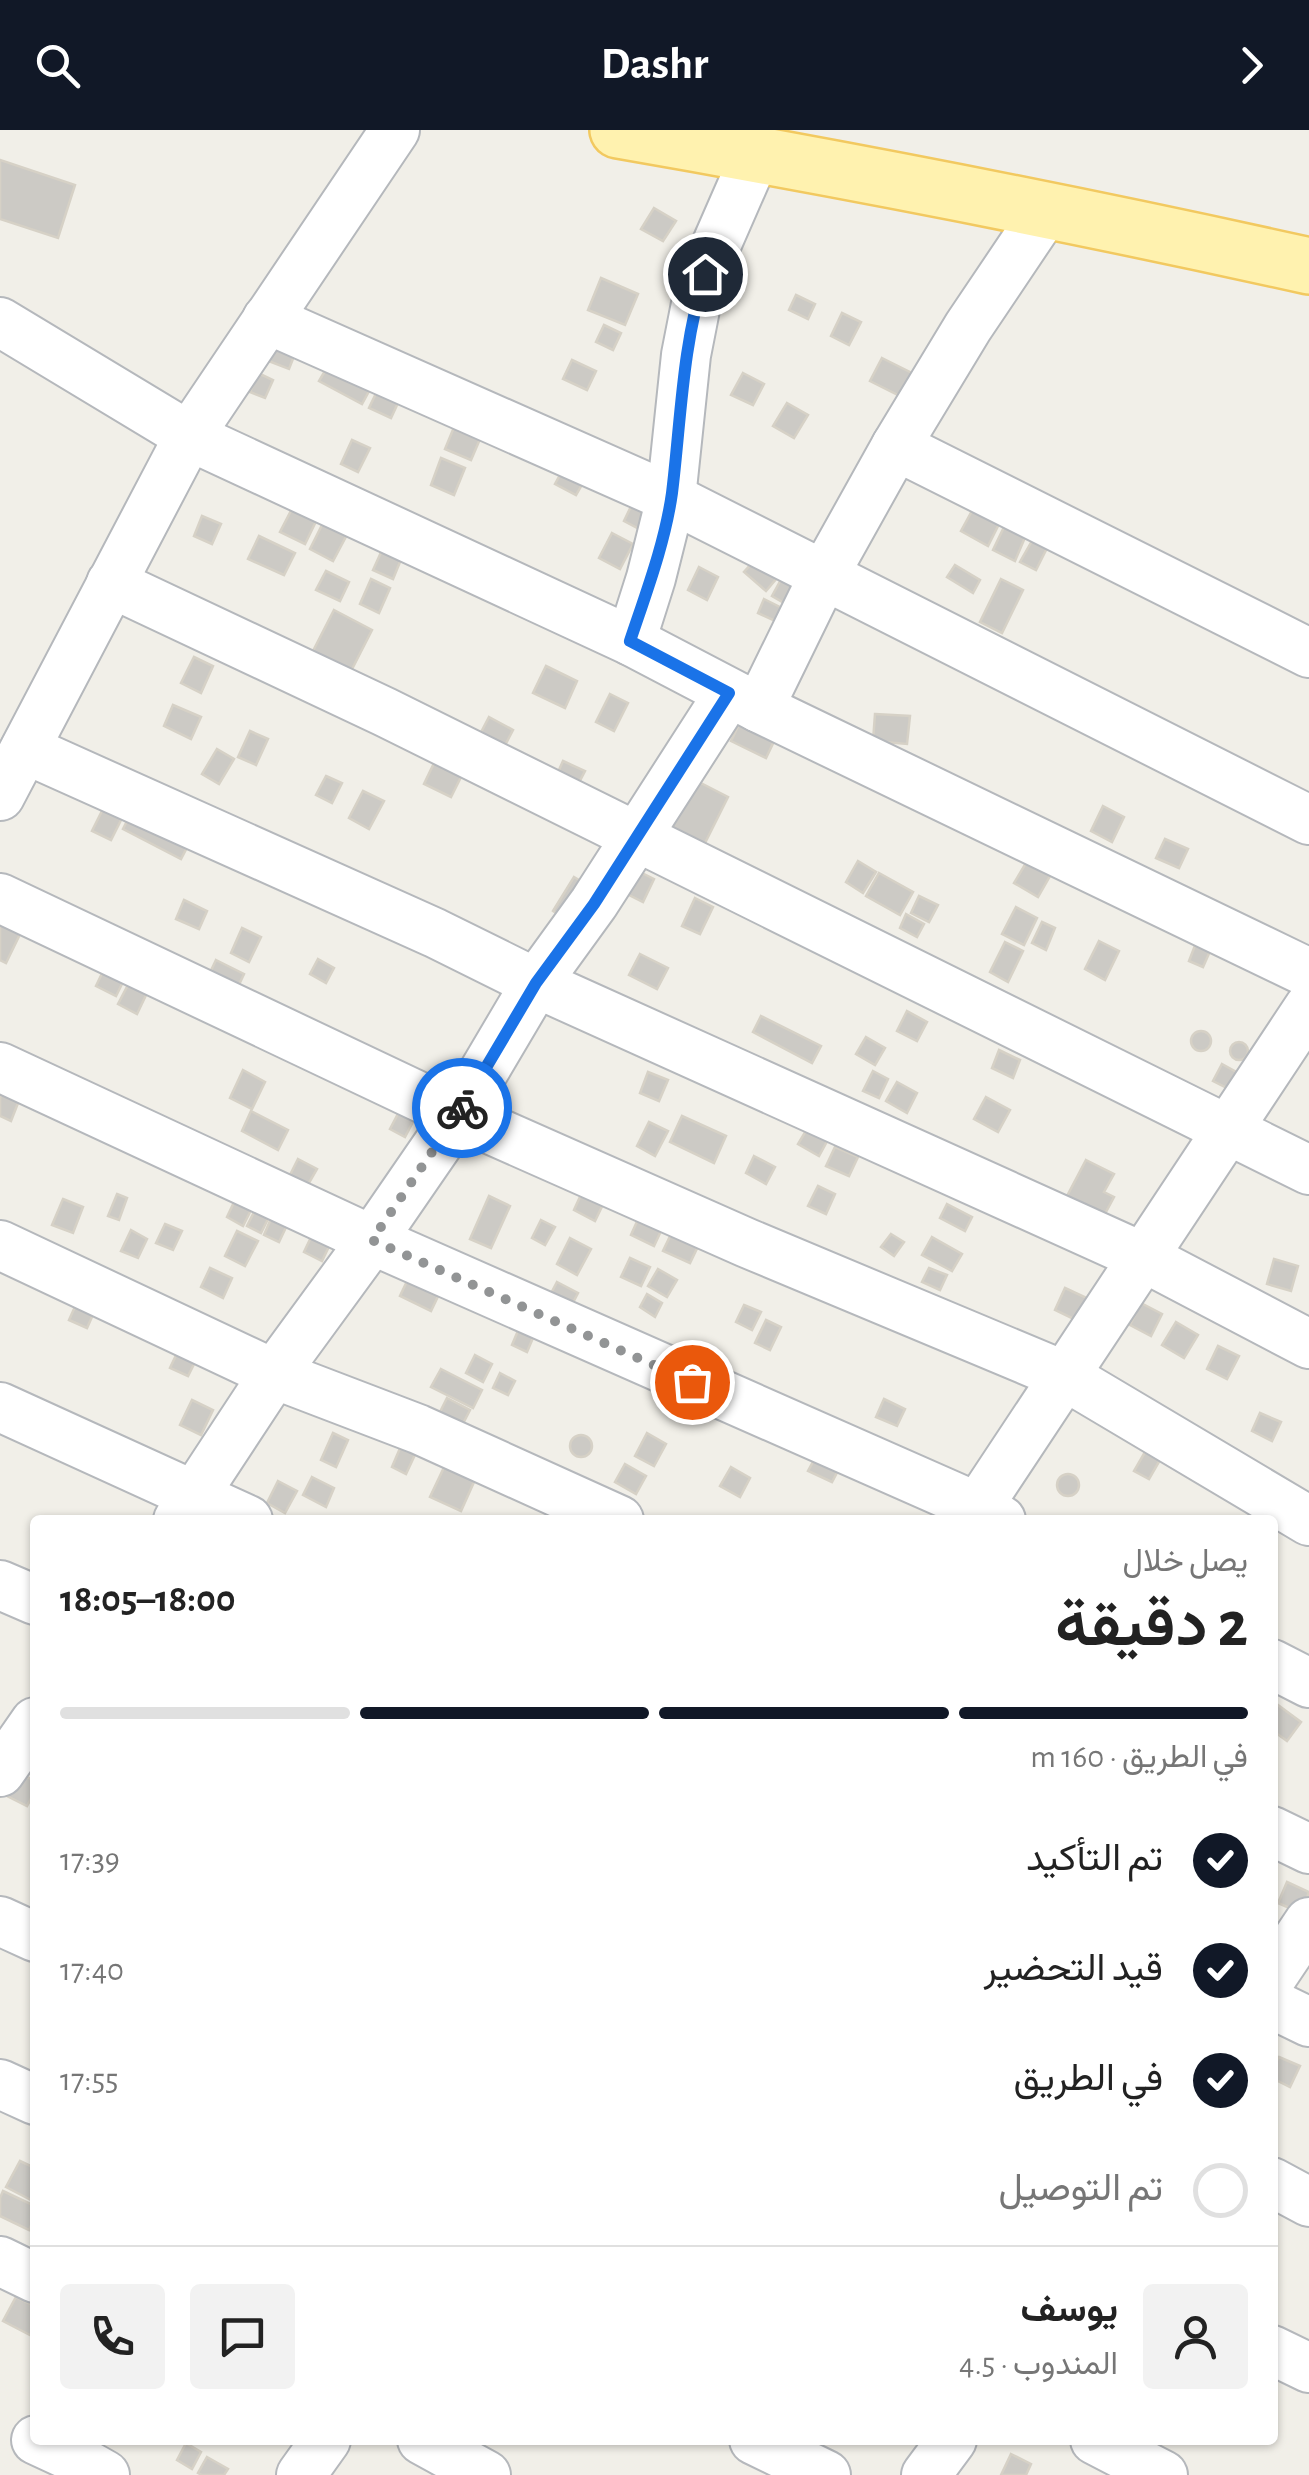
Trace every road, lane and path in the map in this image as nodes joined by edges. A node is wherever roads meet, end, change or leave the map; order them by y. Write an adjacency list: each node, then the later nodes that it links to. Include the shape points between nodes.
1 (395, 130): 6 (street)
2 (618, 130): 3 (main road)
3 (756, 154): 4 (main road); 10 (street, via 697,300)
4 (1046, 211): 5 (main road); 9 (street)
5 (1309, 266)
6 (268, 319): 8 (street); 10 (street)
7 (0, 322): 8 (street)
8 (189, 436): 12 (street); 13 (street)
9 (896, 446): 11 (street); 14 (street)
10 (671, 498): 11 (street); 13 (street)
11 (824, 575): 15 (street); 18 (street)
12 (111, 584): 16 (street); 19 (street)
13 (630, 641): 15 (street)
14 (1309, 654)
15 (744, 701): 19 (street); 21 (street)
16 (25, 749): 17 (street); 22 (street)
17 (0, 796)
18 (1309, 820)
19 (636, 838): 22 (street); 26 (street)
20 (0, 898): 25 (street)
21 (1309, 973)
22 (536, 983): 25 (street); 30 (street)
23 (1309, 1007): 26 (street)
24 (0, 1068): 28 (street)
25 (458, 1116): 28 (street); 33 (street)
26 (1227, 1129): 27 (street); 30 (street)
27 (1309, 1170)
28 (372, 1240): 32 (street); 38 (street)
29 (0, 1245): 32 (street)
30 (1145, 1258): 31 (street); 33 (street)
31 (1309, 1344)
32 (274, 1374): 35 (street); 37 (street, via 418,1429)
33 (1065, 1376): 39 (street); 40 (street)
34 (0, 1407): 35 (street)
35 (187, 1507): 36 (street)
36 (225, 1515)
37 (608, 1515)
38 (980, 1515)
39 (983, 1515)
40 (1309, 1521)
41 (0, 1585): 42 (street)
42 (30, 1598)
43 (1278, 1667): 44 (street)
44 (1309, 1683)
45 (1278, 1834): 46 (street)
46 (1309, 1849)
47 (0, 1921): 49 (street)
48 (1309, 1922): 50 (street)
49 (30, 1935)
50 (1278, 1968)
51 (1278, 2007): 52 (street)
52 (1309, 2022)
53 (0, 2084): 54 (street)
54 (30, 2098)
55 (1278, 2185): 56 (street)
56 (1309, 2202)
57 (0, 2262): 58 (street)
58 (30, 2276)
59 (1278, 2353): 60 (street)
60 (1309, 2368)
61 (0, 2424): 62 (street)
62 (30, 2438)
63 (45, 2445): 69 (street)
64 (322, 2445): 70 (street)
65 (431, 2445): 71 (street)
66 (764, 2445): 72 (street)
67 (948, 2445): 73 (street)
68 (1104, 2445): 74 (street)
69 (106, 2475)
70 (301, 2475)
71 (486, 2475)
72 (826, 2475)
73 (926, 2475)
74 (1164, 2475)

